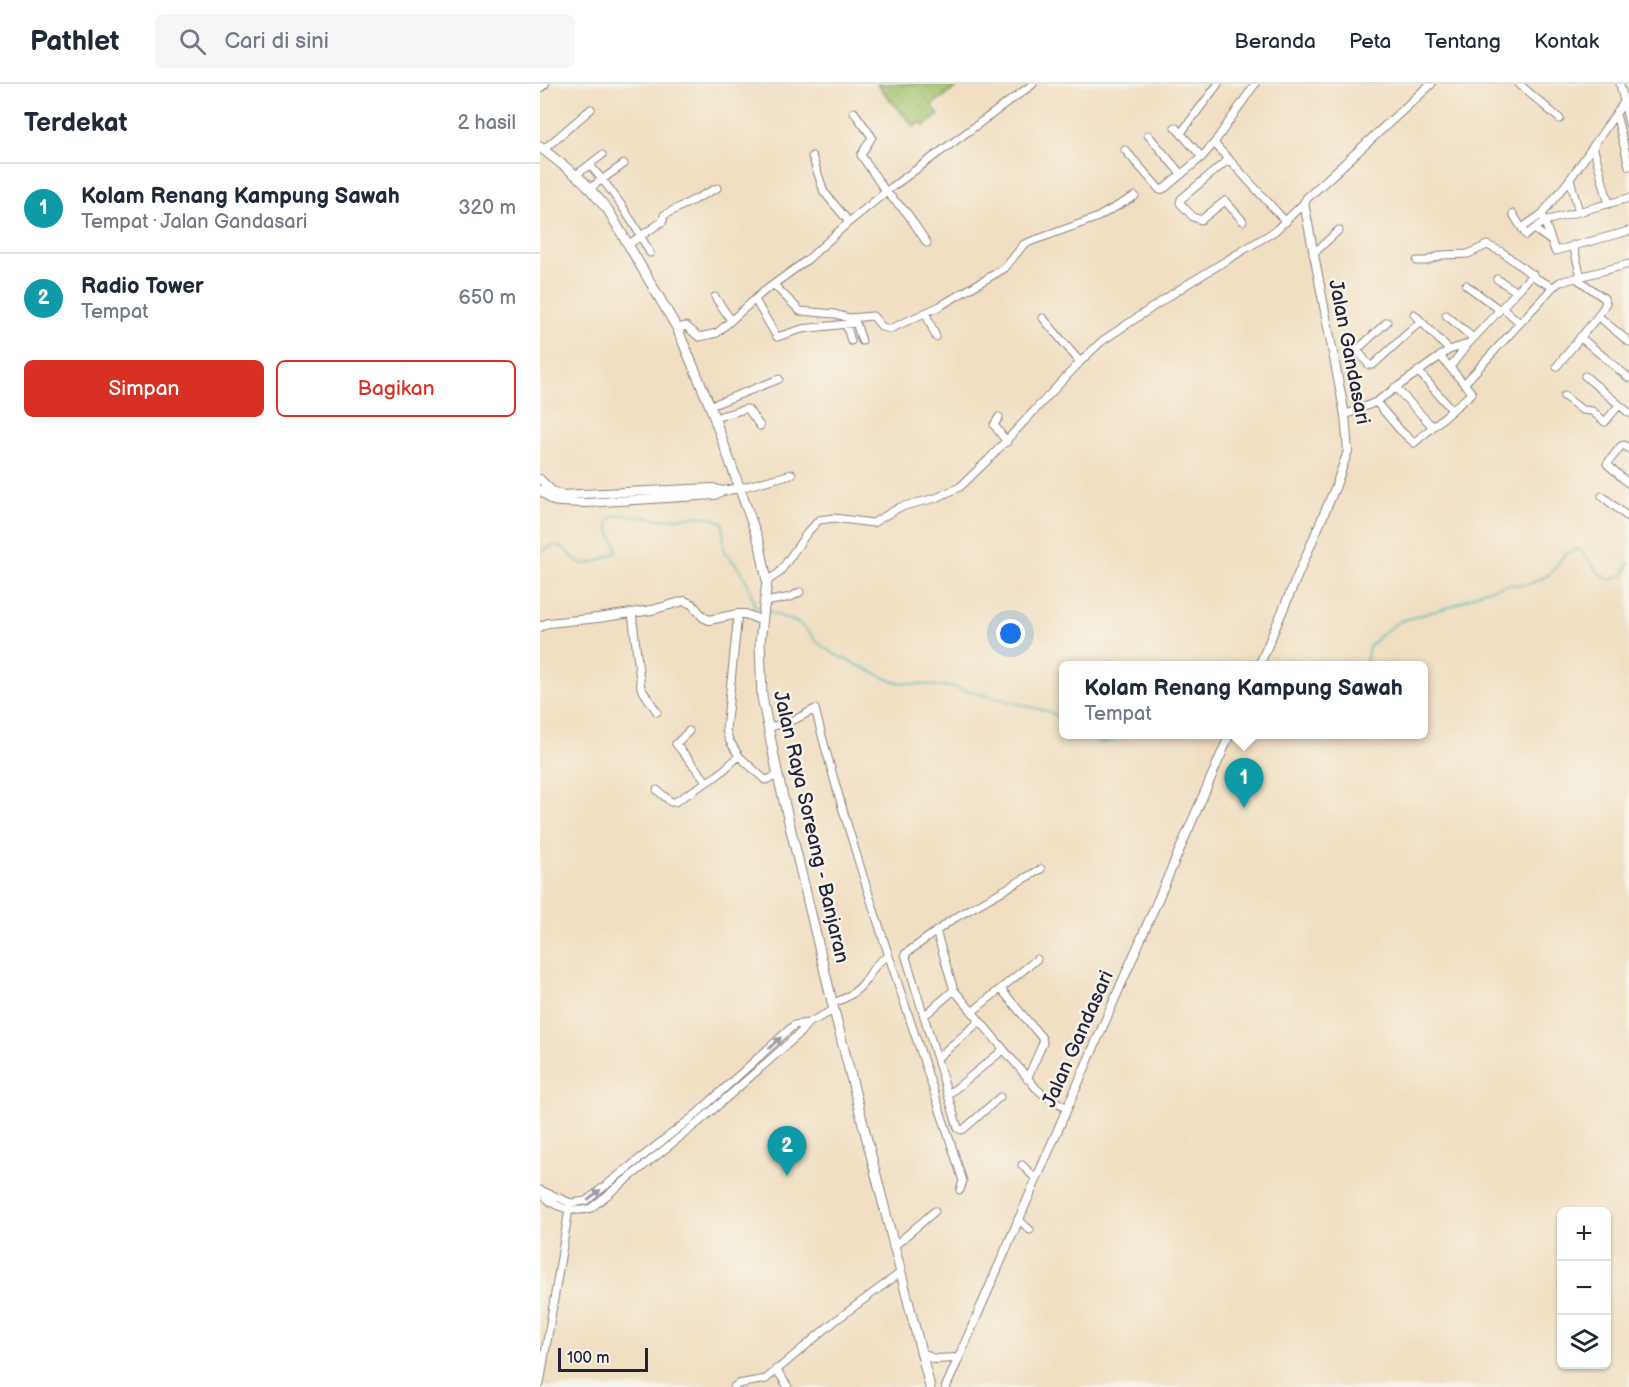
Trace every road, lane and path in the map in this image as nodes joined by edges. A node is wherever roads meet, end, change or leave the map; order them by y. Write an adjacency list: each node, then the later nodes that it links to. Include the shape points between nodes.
1 (544, 84): 8 (main road)
2 (1033, 84): 35 (street)
3 (1218, 84): 16 (street)
4 (1255, 84): 18 (street)
5 (1431, 84): 38 (street)
6 (1519, 84): 13 (street)
7 (1620, 84): 9 (street)
8 (540, 87)
9 (1626, 107): 12 (street); 14 (street)
10 (591, 109): 20 (street)
11 (854, 112): 35 (street, via 872,137 861,155)
12 (1616, 114): 19 (street); 28 (street)
13 (1560, 119)
14 (1629, 124)
15 (1175, 127): 16 (street)
16 (1181, 134): 24 (street)
17 (1148, 135): 29 (street)
18 (1214, 143): 24 (street); 25 (street)
19 (1593, 146): 32 (street); 39 (street)
20 (541, 150): 30 (main road, Jalan Raya Soreang - Banjaran)
21 (1125, 150): 29 (street, via 1160,190)
22 (602, 155): 27 (street)
23 (812, 156): 44 (street, via 824,192)
24 (1202, 157): 29 (street)
25 (1229, 159): 43 (street, via 1180,203 1201,220 1225,201); 45 (street)
26 (624, 164): 31 (street)
27 (590, 165): 30 (street); 31 (street)
28 (1629, 166)
29 (1181, 174)
30 (576, 175): 33 (main road, Jalan Raya Soreang - Banjaran)
31 (603, 179): 33 (street); 50 (street)
32 (1570, 179): 40 (street); 42 (street)
33 (590, 188): 53 (main road, Jalan Raya Soreang - Banjaran)
34 (717, 188): 50 (street, via 664,215 663,221)
35 (886, 192): 44 (street); 52 (street, via 907,213)
36 (1135, 196): 69 (street, via 1096,218 1024,244 1005,268)
37 (1629, 198): 39 (street)
38 (1304, 203): 45 (street); 56 (street, Jalan Gandasari)
39 (1610, 204): 40 (street)
40 (1579, 212): 42 (street)
41 (1513, 213): 46 (street)
42 (1544, 218): 46 (street); 47 (street); 51 (street)
43 (1243, 221)
44 (849, 222): 62 (street)
45 (1286, 222): 89 (street, via 1108,336)
46 (1522, 228): 47 (street, via 1526,235)
47 (1534, 229): 51 (street)
48 (1339, 230): 56 (street)
49 (1629, 231): 54 (street)
50 (641, 236): 53 (street); 55 (street)
51 (1551, 241): 54 (street, via 1554,251)
52 (927, 243)
53 (629, 244): 79 (main road, Jalan Raya Soreang - Banjaran)
54 (1573, 245): 60 (street)
55 (650, 253)
56 (1313, 254): 104 (street, Jalan Gandasari)
57 (1417, 261): 59 (street, via 1468,254 1487,245)
58 (1629, 264): 60 (street)
59 (1533, 274): 64 (street); 65 (street)
60 (1579, 278): 64 (street); 72 (street, via 1606,300)
61 (1497, 279): 65 (street)
62 (774, 285): 67 (street); 69 (street, via 800,311 846,318 873,316 884,329)
63 (1466, 285): 68 (street)
64 (1553, 287): 77 (street)
65 (1516, 291): 68 (street)
66 (715, 297): 74 (street)
67 (754, 300): 74 (street); 78 (street, via 779,338 796,330)
68 (1501, 308): 77 (street); 86 (street)
69 (926, 314): 81 (street)
70 (1414, 314): 75 (street)
71 (1446, 315): 86 (street)
72 (1598, 316): 82 (street); 83 (street)
73 (1043, 318): 89 (street)
74 (731, 320): 79 (street, via 717,333 700,337 686,326)
75 (1421, 321): 76 (street, via 1369,365 1357,350); 87 (street)
76 (1387, 322)
77 (1520, 323): 96 (street)
78 (846, 324): 84 (street); 85 (street, via 857,324)
79 (677, 328): 101 (main road, Jalan Raya Soreang - Banjaran)
80 (1629, 331): 83 (street)
81 (936, 336)
82 (1580, 337): 90 (street); 94 (street)
83 (1626, 340)
84 (851, 341)
85 (862, 341)
86 (1471, 341): 87 (street); 91 (street)
87 (1449, 350): 88 (street)
88 (1440, 356): 91 (street); 92 (street)
89 (1080, 362): 109 (street)
90 (1557, 366)
91 (1450, 367): 96 (street)
92 (1418, 371): 97 (street); 102 (street)
93 (1585, 376): 100 (street)
94 (1629, 378)
95 (779, 379): 101 (street)
96 (1465, 383): 102 (street, via 1472,393)
97 (1395, 387): 99 (street); 108 (street)
98 (1564, 396): 100 (street, via 1605,422)
99 (1376, 402): 104 (street); 108 (street, via 1413,443)
100 (1619, 405): 103 (street)
101 (710, 406): 106 (main road, Jalan Raya Soreang - Banjaran)
102 (1452, 409): 108 (street)
103 (1629, 413)
104 (1345, 415): 126 (street, Jalan Gandasari, via 1346,458)
105 (999, 417): 109 (street, via 994,426)
106 (714, 418): 107 (street, via 745,409); 114 (main road, Jalan Raya Soreang - Banjaran)
107 (760, 426)
108 (1432, 426)
109 (1007, 442): 119 (street, via 960,486 936,498 900,507 873,523 819,520 778,574)
110 (1629, 449): 113 (street, via 1621,446 1607,464)
111 (792, 474): 114 (street)
112 (540, 479): 117 (street, via 557,494)
113 (1629, 484)
114 (740, 488): 117 (street, via 679,498); 119 (main road, Jalan Raya Soreang - Banjaran, via 760,546)
115 (540, 490): 117 (street, via 554,501)
116 (1602, 496): 118 (street)
117 (586, 499)
118 (1629, 518)
119 (767, 581): 121 (main road, Jalan Raya Soreang - Banjaran)
120 (800, 592): 121 (street)
121 (765, 604): 124 (main road, Jalan Raya Soreang - Banjaran)
122 (632, 612): 123 (street, via 684,601 710,620); 125 (street); 127 (street, via 641,688)
123 (738, 614): 124 (street); 131 (street, via 726,730)
124 (763, 618): 128 (main road, Jalan Raya Soreang - Banjaran, via 759,672)
125 (540, 627)
126 (1261, 661)
127 (657, 712)
128 (768, 728): 132 (main road, Jalan Raya Soreang - Banjaran); 137 (street, via 815,709 836,791)
129 (689, 731): 133 (street, via 676,744)
130 (1228, 739): 150 (street, Jalan Gandasari)
131 (739, 756): 132 (street, via 765,780); 133 (street)
132 (778, 776): 141 (main road, Jalan Raya Soreang - Banjaran)
133 (707, 782): 134 (street, via 673,803)
134 (657, 790)
135 (1041, 869): 136 (street)
136 (936, 931): 140 (street); 143 (street, via 905,954)
137 (889, 956): 141 (street, via 873,966 864,983); 155 (street, via 963,1181)
138 (1037, 959): 139 (street)
139 (1001, 989): 142 (street); 147 (street, via 1042,1038)
140 (954, 990): 142 (street); 143 (street)
141 (834, 1006): 152 (street, via 807,1023 794,1025 749,1072); 160 (main road, Jalan Raya Soreang - Banjaran)
142 (972, 1012): 144 (street)
143 (924, 1016): 146 (street)
144 (980, 1021): 145 (street); 146 (street)
145 (1003, 1050): 147 (street); 148 (street)
146 (937, 1058): 148 (street)
147 (1028, 1079): 150 (street, via 1045,1096)
148 (948, 1094): 149 (street, via 957,1128 961,1130)
149 (1000, 1097)
150 (1066, 1107): 153 (street, Jalan Gandasari)
151 (1023, 1165): 153 (street)
152 (630, 1173): 154 (street, one-way to 152, via 571,1203 581,1203); 156 (street, via 591,1208)
153 (1036, 1179): 158 (street, Jalan Gandasari)
154 (540, 1190): 156 (street, via 549,1201)
155 (960, 1190)
156 (570, 1209): 165 (street)
157 (935, 1211): 160 (street)
158 (1018, 1219): 159 (street); 163 (street, Jalan Gandasari)
159 (1030, 1230)
160 (893, 1247): 161 (main road, Jalan Raya Soreang - Banjaran)
161 (900, 1273): 162 (main road, Jalan Raya Soreang - Banjaran); 164 (street)
162 (921, 1352): 163 (street, via 933,1359); 168 (main road, Jalan Raya Soreang - Banjaran)
163 (958, 1358): 169 (street, Jalan Gandasari)
164 (776, 1369): 166 (street, via 761,1381); 167 (street)
165 (540, 1384)
166 (737, 1386)
167 (788, 1387)
168 (930, 1387)
169 (946, 1387)

